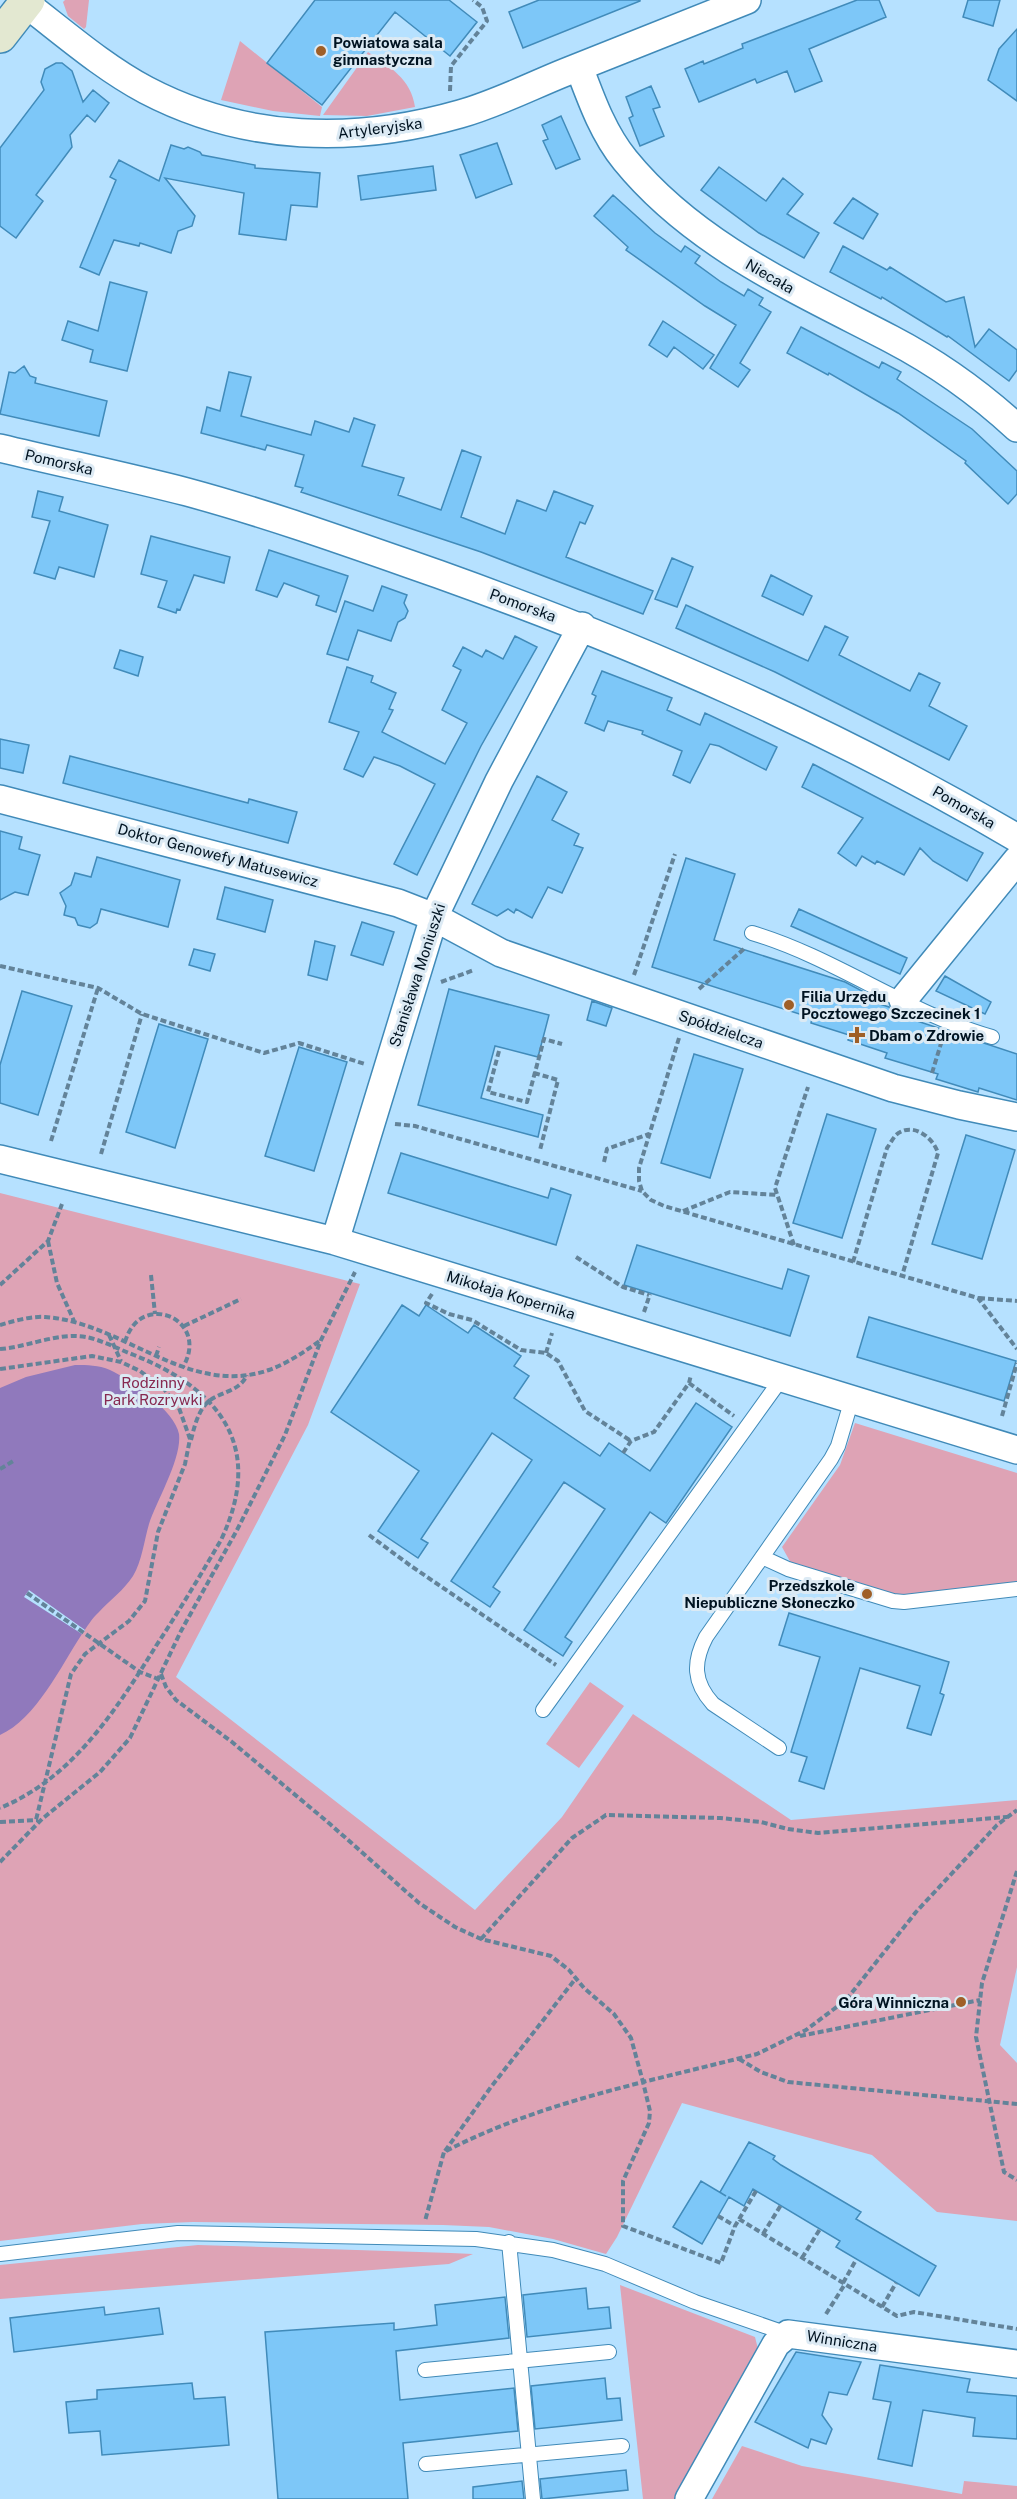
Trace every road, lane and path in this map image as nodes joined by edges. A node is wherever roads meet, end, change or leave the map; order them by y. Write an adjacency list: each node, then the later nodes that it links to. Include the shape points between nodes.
1 (473, 0): 6 (path, via 482,7 487,21 451,66)
2 (747, 0): 5 (street, Artyleryjska)
3 (25, 1): 4 (street); 5 (street, Artyleryjska, via 99,60 146,90 206,115 290,133 362,134 413,127 463,113)
4 (0, 36)
5 (579, 67): 7 (street, Niecała, via 615,146 667,203 752,266 945,371)
6 (450, 101)
7 (1017, 428)
8 (0, 448): 9 (street, Pomorska, via 188,493 296,525)
9 (582, 626): 11 (street, Pomorska, via 695,673 911,777); 14 (street, Stanisława Moniuszki, via 499,781)
10 (0, 799): 14 (street, Doktor Genowefy Matusewicz, via 398,903)
11 (1017, 838)
12 (675, 854): 21 (path)
13 (1017, 860): 22 (street)
14 (434, 917): 21 (street, Spółdzielcza, via 501,953); 46 (street, Stanisława Moniuszki)
15 (752, 933): 20 (path, via 749,944); 22 (lane, via 803,950)
16 (0, 966): 19 (path)
17 (474, 970): 18 (path)
18 (436, 983)
19 (98, 988): 23 (path); 36 (path)
20 (699, 989)
21 (627, 997): 24 (street, Spółdzielcza)
22 (903, 1000): 25 (lane)
23 (142, 1014): 29 (path, via 264,1053 298,1043); 38 (path)
24 (685, 1017): 33 (street, Spółdzielcza, via 893,1088); 35 (path)
25 (948, 1022): 26 (lane); 31 (path)
26 (992, 1036)
27 (562, 1044): 30 (path, via 544,1039)
28 (499, 1051): 30 (path, via 488,1092 527,1102)
29 (374, 1067)
30 (534, 1073): 37 (path, via 558,1080)
31 (931, 1075)
32 (808, 1087): 42 (path, via 775,1188)
33 (1017, 1118)
34 (386, 1124): 41 (path, via 415,1126)
35 (649, 1134): 40 (path, via 607,1149); 41 (path, via 639,1168)
36 (51, 1141)
37 (540, 1150)
38 (101, 1154)
39 (0, 1159): 46 (street, Mikołaja Kopernika)
40 (603, 1162)
41 (642, 1191): 44 (path, via 657,1203)
42 (777, 1195): 44 (path, via 730,1192); 47 (path)
43 (62, 1204): 45 (path)
44 (682, 1211): 47 (path)
45 (48, 1241): 53 (path); 60 (path, via 57,1283)
46 (334, 1241): 79 (street, Mikołaja Kopernika)
47 (794, 1245): 49 (path)
48 (576, 1257): 59 (path, via 622,1287 650,1294)
49 (853, 1262): 52 (path); 52 (path, via 887,1148 896,1135 920,1131 934,1143 938,1153)
50 (357, 1268): 65 (path)
51 (151, 1275): 58 (path)
52 (902, 1276): 55 (path)
53 (0, 1285)
54 (433, 1291): 71 (path, via 426,1303 472,1320 521,1350)
55 (978, 1298): 57 (path); 69 (path)
56 (241, 1299): 62 (path)
57 (1017, 1301)
58 (155, 1314): 62 (path, via 166,1314); 66 (path, via 135,1323)
59 (643, 1316)
60 (75, 1322): 61 (path, via 43,1317); 64 (path)
61 (0, 1325)
62 (184, 1326): 75 (path, via 190,1347)
63 (554, 1327): 71 (path)
64 (108, 1334): 66 (path); 67 (path)
65 (321, 1340): 78 (path, via 286,1362); 94 (path, via 285,1435)
66 (125, 1342): 72 (path)
67 (114, 1347): 70 (path, via 86,1337 69,1336); 73 (path); 82 (path, via 177,1375)
68 (159, 1347): 72 (path)
69 (1017, 1348)
70 (0, 1349)
71 (546, 1353): 85 (path, via 558,1361 585,1411)
72 (156, 1356): 75 (path)
73 (121, 1362): 76 (path, via 92,1356); 86 (path, via 164,1389 179,1408)
74 (1017, 1364): 83 (path)
75 (183, 1367): 78 (path, via 218,1376)
76 (0, 1369)
77 (693, 1369): 80 (path)
78 (247, 1374): 82 (path, via 239,1386)
79 (782, 1378): 81 (street, Mikołaja Kopernika); 84 (lane)
80 (689, 1383): 84 (path); 85 (path, via 654,1432)
81 (852, 1399): 87 (street, Mikołaja Kopernika); 92 (lane, via 835,1453)
82 (210, 1400): 86 (path, via 200,1412); 93 (path, via 231,1436 239,1479 231,1518)
83 (1002, 1416)
84 (748, 1426): 100 (lane)
85 (631, 1442): 88 (path)
86 (190, 1447): 97 (path, via 158,1532 145,1601 129,1621)
87 (1017, 1450)
88 (623, 1453)
89 (15, 1460): 90 (path)
90 (0, 1469)
91 (369, 1534): 100 (path)
92 (762, 1557): 95 (lane, via 788,1569 893,1601); 103 (lane, via 706,1636 696,1660 696,1672 713,1704)
93 (198, 1580): 94 (path); 98 (path)
94 (207, 1584): 99 (path)
95 (1017, 1589)
96 (27, 1593): 97 (path)
97 (98, 1644): 98 (path); 104 (path, via 71,1674)
98 (140, 1672): 101 (path); 104 (path, via 100,1731)
99 (161, 1674): 101 (path); 112 (path, via 176,1700 232,1742 419,1903)
100 (569, 1674): 102 (lane)
101 (159, 1679): 108 (path, via 118,1754)
102 (543, 1710)
103 (778, 1748)
104 (46, 1781): 105 (path, via 21,1800); 108 (path)
105 (0, 1808)
106 (1017, 1810): 107 (path)
107 (1008, 1817): 112 (path, via 818,1833 720,1818 606,1815 572,1838); 115 (path, via 916,1912 846,2001)
108 (39, 1820): 109 (path); 110 (path)
109 (0, 1822)
110 (0, 1862)
111 (1017, 1871): 114 (path, via 982,1983)
112 (482, 1939): 113 (path, via 551,1956)
113 (576, 1978): 117 (path, via 614,2014 631,2038); 120 (path)
114 (981, 2000): 115 (path); 118 (path, via 976,2037)
115 (793, 2037): 116 (path)
116 (739, 2058): 117 (path); 118 (path, via 788,2082)
117 (644, 2082): 120 (path, via 535,2111); 126 (path, via 649,2123 623,2181 623,2226 721,2263)
118 (989, 2101): 119 (path); 121 (path, via 1004,2172)
119 (1017, 2104)
120 (444, 2152): 129 (path)
121 (1017, 2180)
122 (756, 2191): 125 (path)
123 (781, 2205): 128 (path)
124 (718, 2216): 126 (path)
125 (739, 2219): 126 (path); 128 (path)
126 (735, 2226)
127 (820, 2229): 132 (path)
128 (763, 2234): 132 (path)
129 (422, 2238): 130 (lane); 131 (lane, via 178,2233)
130 (509, 2242): 138 (lane, via 605,2264 695,2302); 140 (lane)
131 (0, 2254)
132 (802, 2258): 135 (path)
133 (856, 2260): 135 (path)
134 (896, 2283): 136 (path)
135 (844, 2284): 136 (path); 138 (path)
136 (882, 2307): 137 (path, via 897,2316 914,2312)
137 (1017, 2329)
138 (800, 2335): 141 (street, Winniczna); 147 (street, Winniczna, via 776,2344)
139 (609, 2352): 140 (lane)
140 (520, 2361): 142 (lane); 144 (lane)
141 (1017, 2364)
142 (425, 2370)
143 (622, 2446): 144 (lane)
144 (529, 2455): 145 (lane); 146 (lane)
145 (426, 2464)
146 (533, 2499)
147 (689, 2499)

